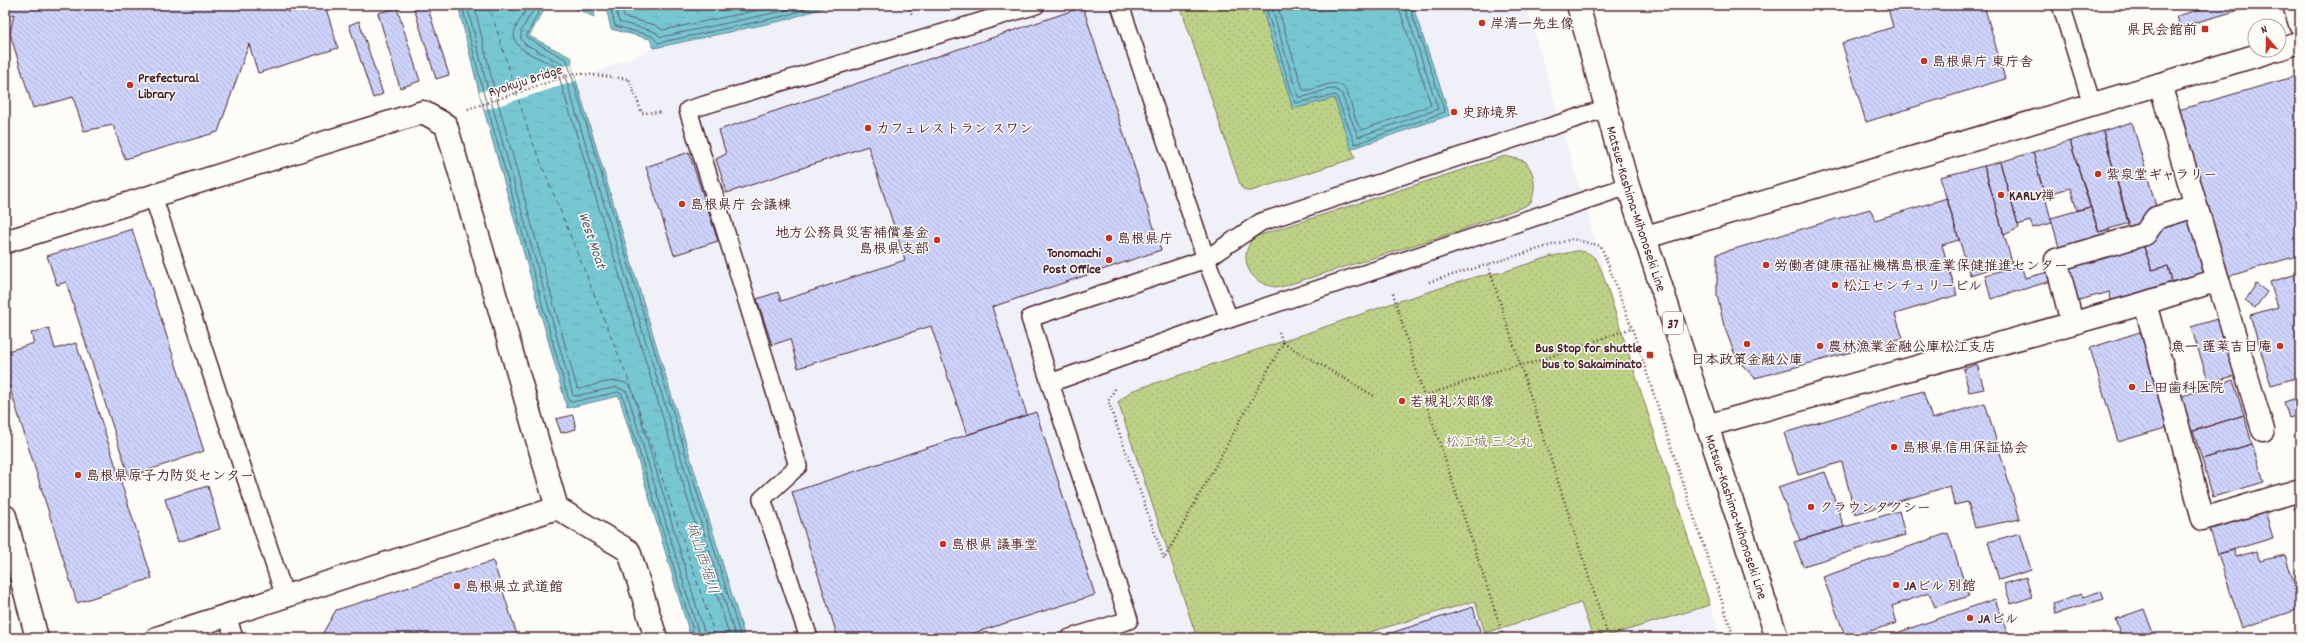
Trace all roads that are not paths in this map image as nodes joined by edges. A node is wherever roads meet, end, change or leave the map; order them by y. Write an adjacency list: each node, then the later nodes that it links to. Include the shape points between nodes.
1 (1036, 5): 35 (lane, via 688,110 798,466 762,499)
2 (1120, 5): 18 (lane)
3 (1578, 5): 12 (street, Matsue-Kashima-Mihonoseki Line / 37)
4 (2061, 5): 11 (lane)
5 (2294, 5): 6 (street)
6 (2300, 24)
7 (2300, 42): 8 (street)
8 (2287, 46)
9 (2248, 58): 10 (street)
10 (2160, 84): 11 (street); 15 (street)
11 (2092, 104): 16 (street)
12 (1607, 108): 13 (street, Matsue-Kashima-Mihonoseki Line / 37); 18 (lane, via 1261,222)
13 (1628, 186): 16 (street, Matsue-Kashima-Mihonoseki Line / 37); 21 (lane)
14 (153, 196): 17 (street); 27 (street, via 423,112 446,125); 29 (lane)
15 (2196, 206): 19 (street); 22 (street, via 2156,218 2145,234 2056,260)
16 (1646, 237): 24 (street, Matsue-Kashima-Mihonoseki Line / 37)
17 (5, 242)
18 (1206, 259): 21 (lane); 23 (lane, via 1030,318)
19 (2218, 280): 20 (street); 25 (street)
20 (2145, 303): 22 (street); 26 (street, via 2203,519)
21 (1229, 319): 23 (lane)
22 (2072, 323): 24 (street)
23 (1050, 383): 36 (lane, via 1130,620)
24 (1706, 426): 37 (street, Matsue-Kashima-Mihonoseki Line / 37)
25 (2263, 430)
26 (2300, 490)
27 (557, 508): 29 (street); 34 (street, via 629,551)
28 (5, 516): 31 (street)
29 (285, 597): 30 (street)
30 (227, 616): 32 (street); 33 (lane)
31 (37, 638)
32 (157, 638)
33 (234, 638)
34 (656, 638)
35 (809, 638)
36 (1070, 638)
37 (1777, 638)

